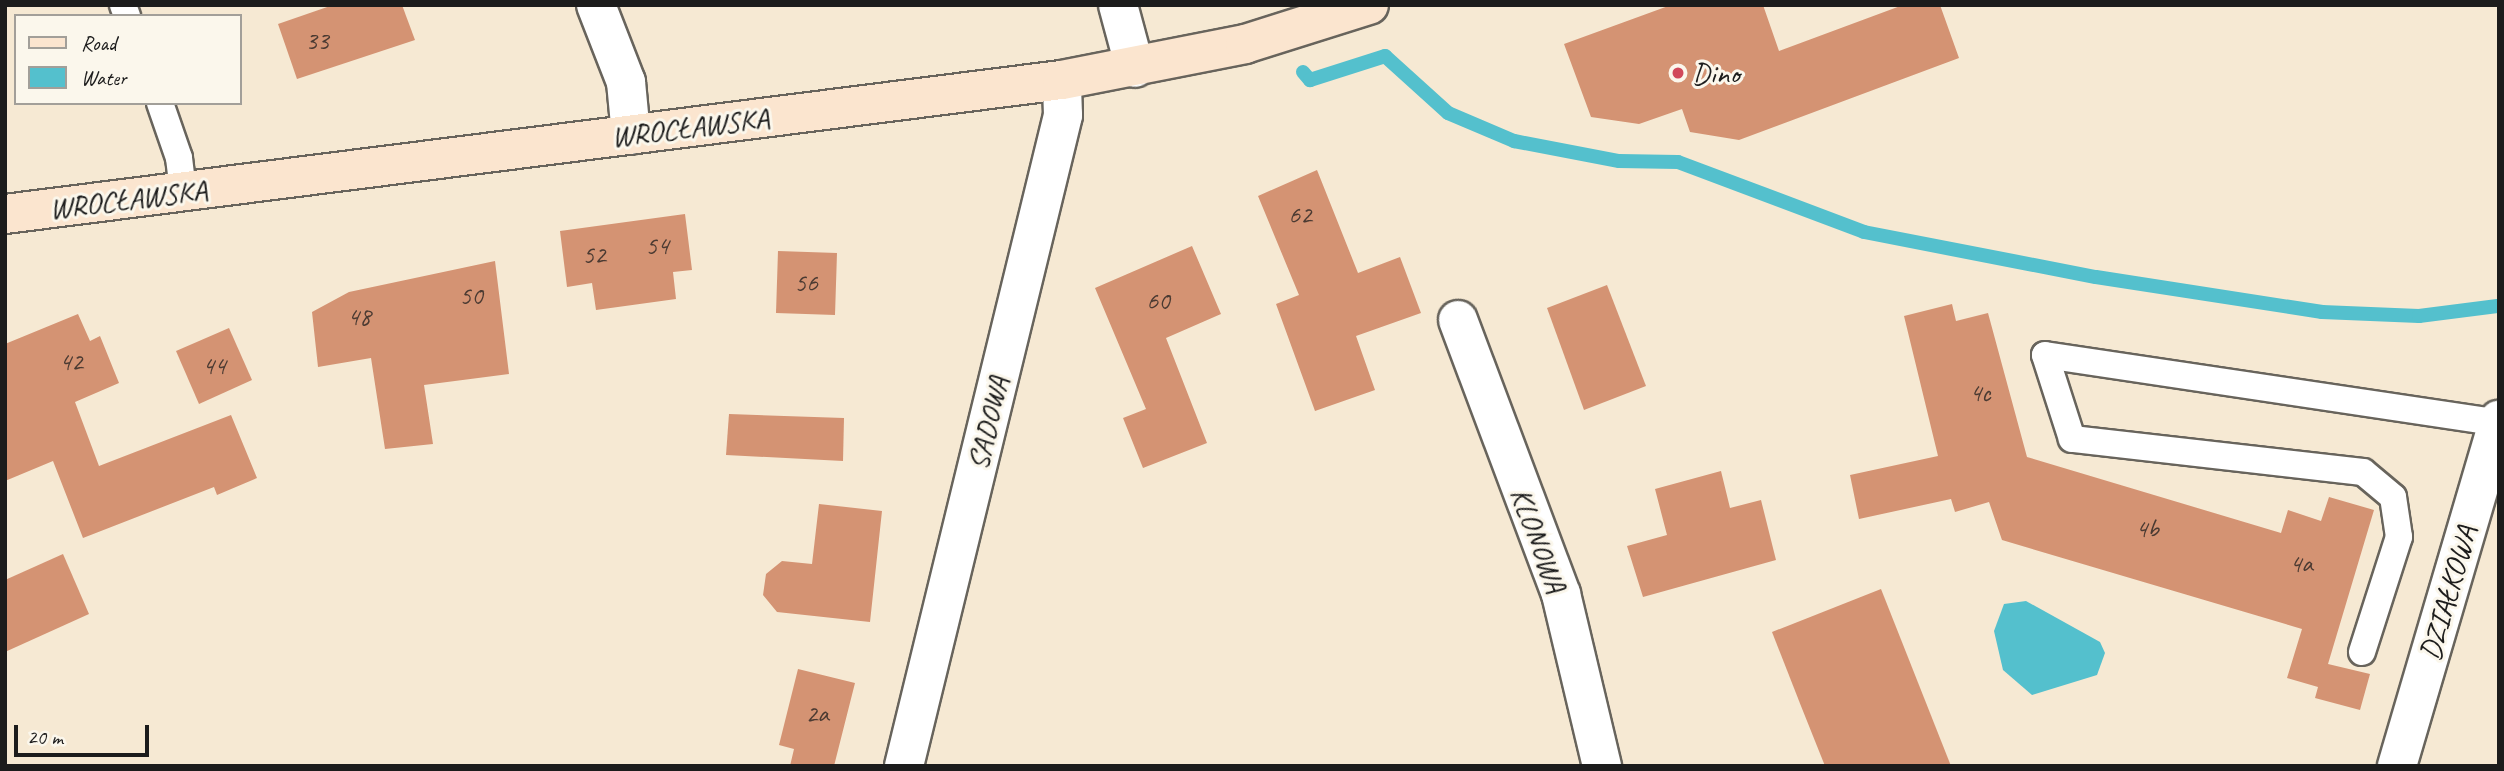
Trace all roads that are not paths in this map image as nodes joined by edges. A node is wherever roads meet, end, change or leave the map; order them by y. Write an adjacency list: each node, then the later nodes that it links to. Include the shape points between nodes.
1 (596, 5): 7 (street, via 626,82)
2 (1118, 5): 4 (street)
3 (1369, 5): 4 (main road, WROCŁAWSKA, via 1245,44)
4 (1135, 68): 5 (main road, WROCŁAWSKA)
5 (1062, 80): 7 (main road, WROCŁAWSKA); 13 (street, SADOWA, via 1063,115)
6 (161, 105): 8 (lane, via 179,159)
7 (631, 135): 8 (main road, WROCŁAWSKA)
8 (183, 193): 9 (main road, WROCŁAWSKA)
9 (5, 215)
10 (1458, 320): 14 (street, KLONOWA, via 1560,594)
11 (2498, 421): 12 (lane, via 2045,355 2072,439 2363,472 2393,497 2399,537); 15 (street, DZIAŁKOWA)
12 (2362, 652)
13 (904, 766)
14 (1602, 766)
15 (2397, 766)

